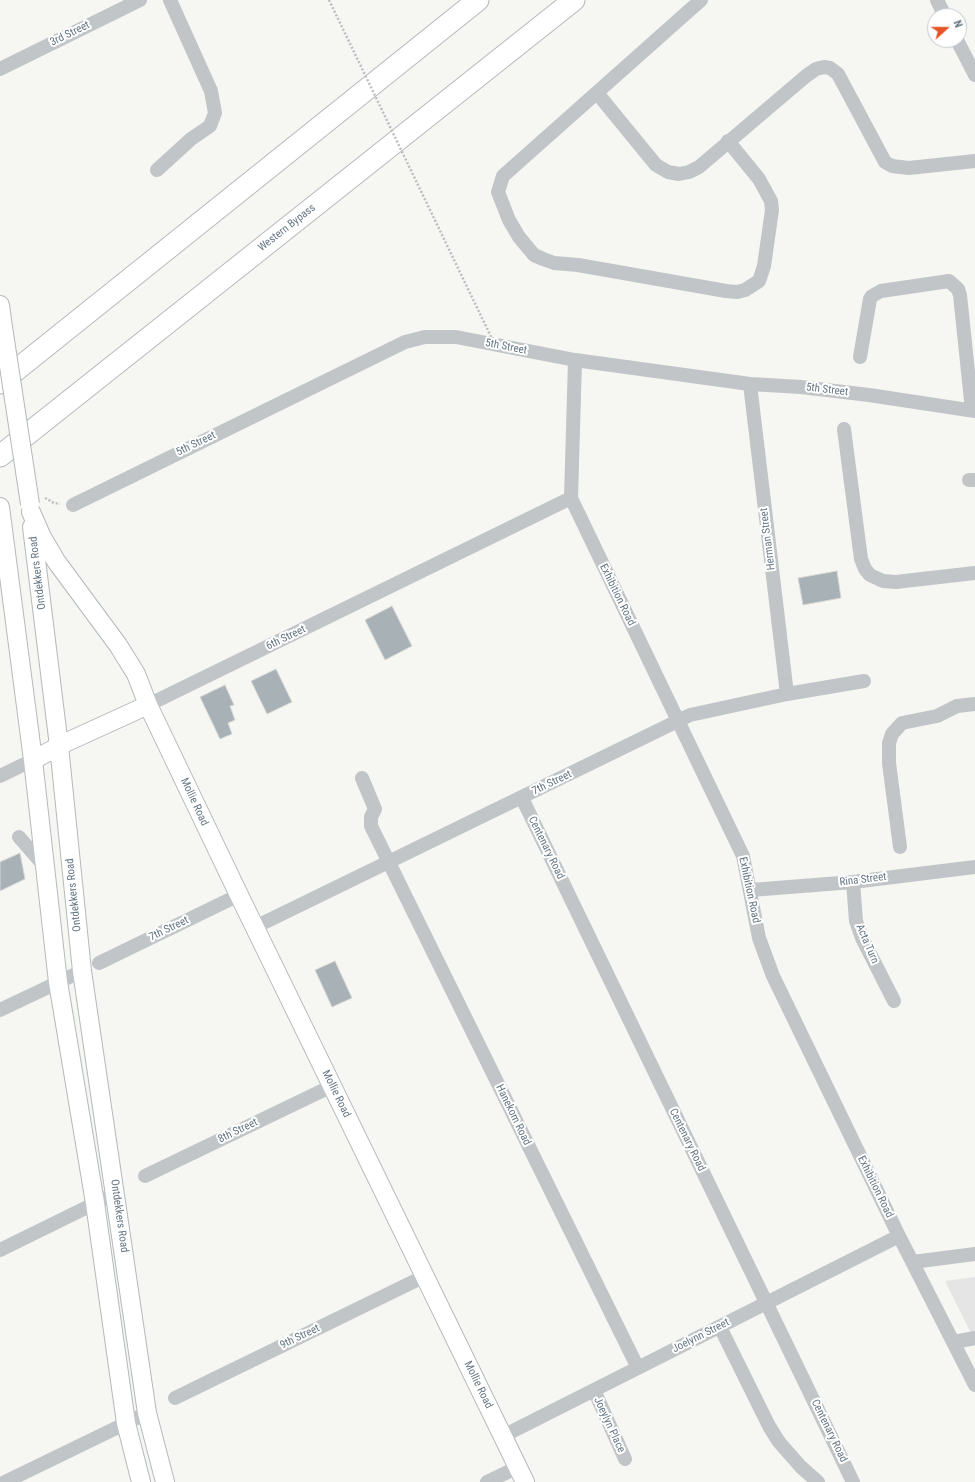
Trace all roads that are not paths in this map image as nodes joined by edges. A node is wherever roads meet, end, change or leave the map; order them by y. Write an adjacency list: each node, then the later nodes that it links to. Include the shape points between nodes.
1 (140, 0): 7 (street, 3rd Street)
2 (170, 0): 12 (street, via 211,91 216,113 210,126 191,139)
3 (478, 0): 16 (highway)
4 (574, 0): 20 (highway, Western Bypass)
5 (701, 0): 9 (street)
6 (961, 48): 8 (street)
7 (0, 69)
8 (975, 75)
9 (597, 93): 10 (street, via 656,165 668,172 689,172); 10 (street, via 503,176 500,183 498,192 519,237 534,255 554,263 726,291 737,292 753,286 760,281 764,266 771,201 759,179)
10 (728, 141): 11 (street, via 806,76 824,67 838,74 885,162 892,166 909,168)
11 (975, 161)
12 (158, 170)
13 (0, 305): 22 (main road, Ontdekkers Road, bridge)
14 (860, 357): 18 (street, via 872,296 881,291 949,281 958,289 960,295)
15 (575, 360): 17 (street, 5th Street); 21 (street, Exhibition Road); 23 (street, 5th Street, via 442,336 405,342)
16 (0, 383)
17 (750, 384): 18 (street, 5th Street, via 869,395); 27 (street, Herman Street)
18 (973, 411)
19 (844, 429): 25 (street, via 861,559 865,570 883,582)
20 (0, 456)
21 (571, 498): 29 (street, 6th Street); 30 (street, Exhibition Road)
22 (30, 502): 29 (main road, Mollie Road, via 42,537 56,561 127,658); 31 (main road, Ontdekkers Road)
23 (73, 505)
24 (1, 516): 32 (main road, Ontdekkers Road)
25 (975, 573)
26 (864, 681): 27 (street, 7th Street)
27 (787, 694): 30 (street, 7th Street, via 702,712)
28 (975, 704): 36 (street, via 957,706 937,716 902,723 892,734 889,743 890,764)
29 (148, 705): 31 (main road, 6th Street); 41 (main road, Mollie Road)
30 (678, 721): 35 (street, 7th Street); 40 (street, Exhibition Road, via 743,856)
31 (59, 746): 32 (main road, 6th Street); 44 (main road, Ontdekkers Road)
32 (33, 760): 33 (street, 6th Street); 45 (main road, Ontdekkers Road)
33 (0, 776)
34 (362, 778): 37 (street, Hanekom Road, via 375,809 370,819 372,826)
35 (522, 798): 37 (street, 7th Street); 57 (street, Centenary Road)
36 (900, 847)
37 (389, 861): 42 (street, 7th Street); 61 (street, Hanekom Road)
38 (975, 867): 39 (street, Rina Street)
39 (853, 882): 40 (street, Rina Street); 46 (street, Acta Turn, via 856,921)
40 (751, 890): 52 (street, Exhibition Road, via 759,938 773,976)
41 (239, 896): 42 (main road, Mollie Road); 43 (street, 7th Street)
42 (255, 927): 48 (main road, Mollie Road)
43 (99, 963)
44 (82, 970): 45 (street); 50 (main road, Ontdekkers Road)
45 (58, 982): 47 (street); 51 (main road, Ontdekkers Road)
46 (894, 1001)
47 (0, 1010)
48 (332, 1086): 49 (street, 8th Street); 56 (main road, Mollie Road)
49 (145, 1176)
50 (116, 1193): 51 (street); 65 (main road, Ontdekkers Road)
51 (95, 1203): 53 (street); 66 (main road, Ontdekkers Road)
52 (899, 1236): 55 (street, Exhibition Road); 57 (street, Joelynn Street)
53 (0, 1250)
54 (975, 1254): 55 (street)
55 (913, 1262): 60 (street, Exhibition Road)
56 (425, 1276): 64 (street, 9th Street); 67 (main road, Mollie Road)
57 (766, 1304): 58 (street, Joelynn Street); 75 (street, Centenary Road)
58 (720, 1327): 61 (street, Joelynn Street); 74 (street, via 779,1442)
59 (975, 1338): 60 (street)
60 (954, 1342): 62 (street, Exhibition Road)
61 (638, 1368): 63 (street, Joelynn Street)
62 (975, 1385)
63 (594, 1390): 67 (street, Joelynn Street); 68 (street, Joeylyn Place)
64 (175, 1398)
65 (147, 1413): 66 (street); 72 (main road, Ontdekkers Road)
66 (126, 1423): 70 (street); 71 (main road, Ontdekkers Road)
67 (503, 1436): 69 (main road, Mollie Road)
68 (625, 1459)
69 (521, 1474): 73 (street)
70 (5, 1482)
71 (141, 1482)
72 (164, 1482)
73 (486, 1482)
74 (818, 1482)
75 (853, 1482)

